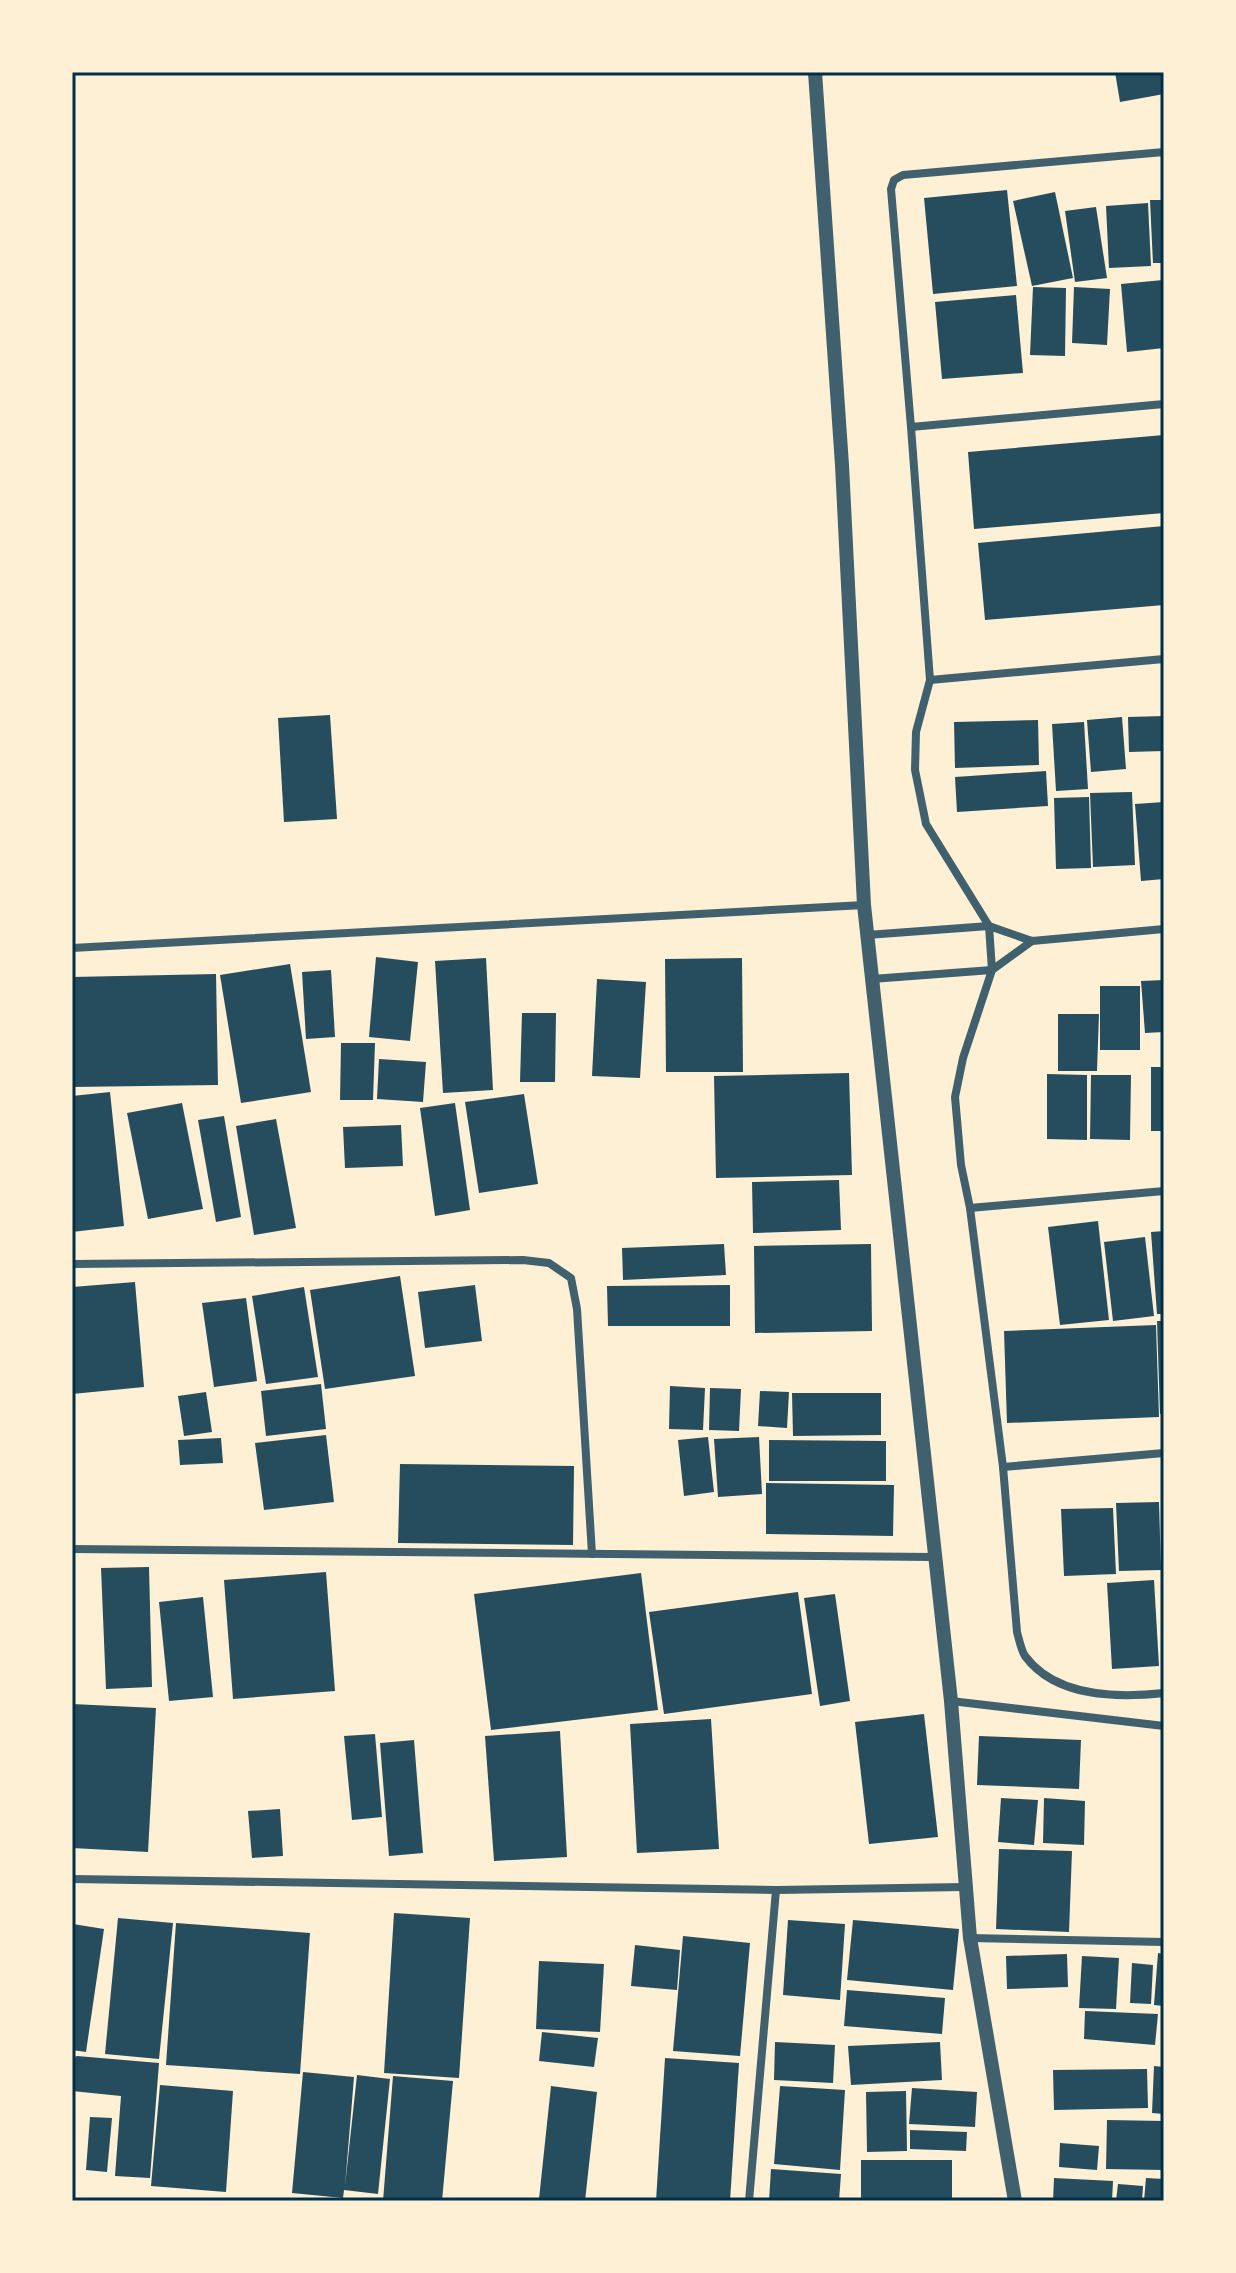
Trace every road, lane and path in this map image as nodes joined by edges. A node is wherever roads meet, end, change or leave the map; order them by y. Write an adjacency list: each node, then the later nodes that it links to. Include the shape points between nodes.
1 (815, 72): 7 (street)
2 (1164, 152): 4 (street, via 903,175 894,180)
3 (1164, 404): 4 (street)
4 (911, 427): 6 (street)
5 (1164, 659): 6 (street)
6 (930, 680): 8 (street, via 916,732 915,770 926,824)
7 (864, 905): 10 (street); 12 (street)
8 (989, 926): 10 (street); 11 (street); 13 (street)
9 (1164, 929): 11 (street)
10 (867, 935): 14 (street)
11 (1032, 941): 13 (street)
12 (72, 948)
13 (992, 970): 14 (street); 16 (street, via 955,1097)
14 (872, 979): 22 (street)
15 (1164, 1191): 16 (street)
16 (970, 1208): 19 (street)
17 (72, 1264): 21 (street, via 549,1263 571,1278 577,1309)
18 (1164, 1453): 19 (street)
19 (1003, 1467): 23 (street, via 1017,1632 1025,1656 1062,1685 1118,1698)
20 (72, 1549): 21 (street)
21 (592, 1554): 22 (street)
22 (934, 1557): 24 (street)
23 (1164, 1693)
24 (951, 1701): 25 (street); 27 (street)
25 (1164, 1726)
26 (72, 1879): 28 (street)
27 (964, 1887): 28 (street); 29 (street)
28 (776, 1890): 31 (street)
29 (970, 1938): 30 (street); 32 (street)
30 (1164, 1942)
31 (749, 2201)
32 (1015, 2201)

